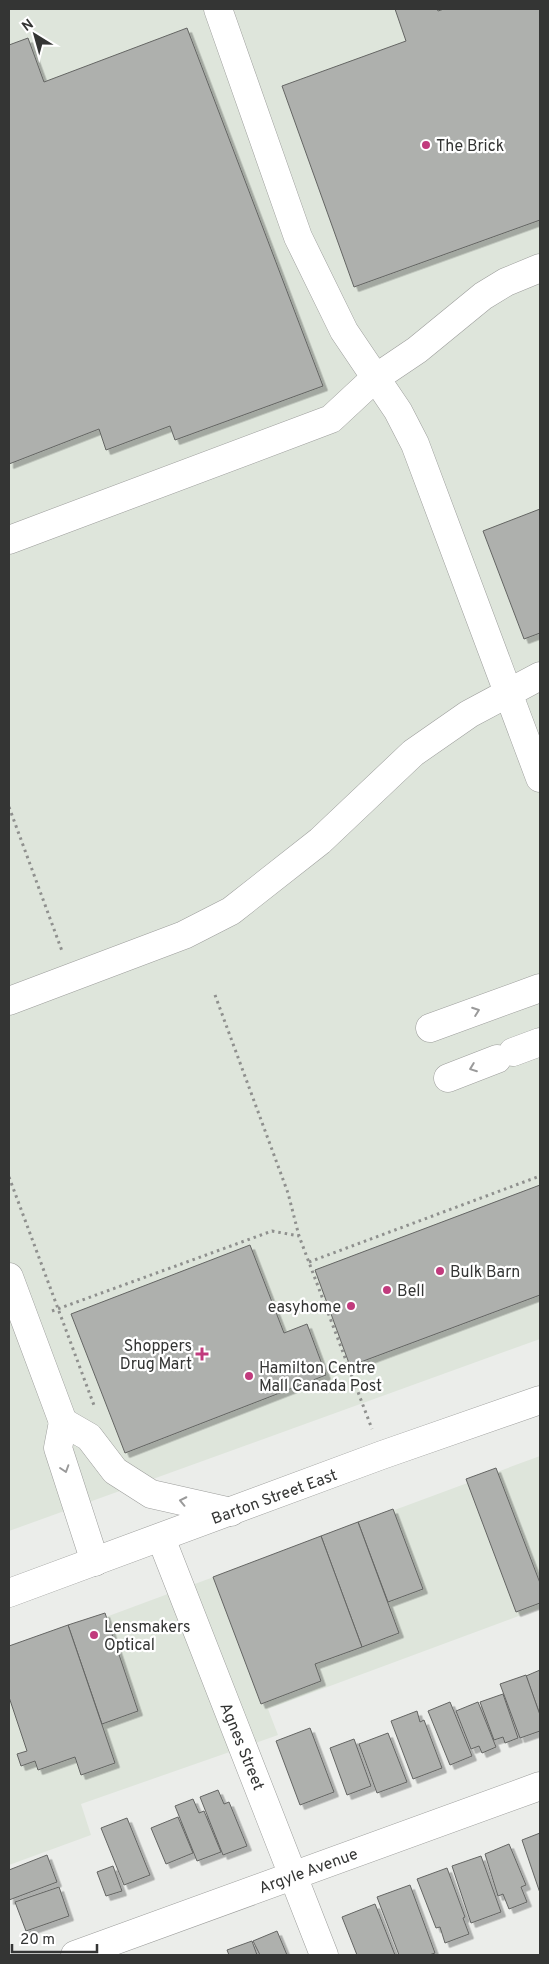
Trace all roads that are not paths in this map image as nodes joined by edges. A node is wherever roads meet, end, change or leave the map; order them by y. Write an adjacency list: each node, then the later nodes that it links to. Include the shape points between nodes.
1 (218, 9): 3 (street, via 298,237 344,331)
2 (540, 268): 3 (street, via 483,296 417,350)
3 (374, 379): 4 (street, via 331,419); 6 (street, via 398,412 415,444)
4 (9, 540)
5 (540, 676): 6 (street)
6 (507, 692): 7 (street); 9 (street, via 413,753 320,842 231,911 184,935)
7 (540, 778)
8 (540, 988): 10 (street, one-way to 8)
9 (9, 1001)
10 (430, 1028)
11 (540, 1042): 12 (street, one-way to 12)
12 (448, 1078)
13 (9, 1277): 15 (street)
14 (540, 1400): 16 (street, Barton Street East)
15 (64, 1422): 16 (street, one-way to 15, via 151,1494 115,1471 89,1437); 18 (street, one-way to 18, via 58,1448)
16 (231, 1512): 17 (street, Barton Street East)
17 (161, 1538): 18 (street, Barton Street East); 21 (street, Agnes Street)
18 (95, 1562): 19 (street, Barton Street East)
19 (9, 1593)
20 (540, 1786): 21 (street, Argyle Avenue)
21 (294, 1875): 22 (street, Argyle Avenue); 23 (street, Agnes Street)
22 (76, 1955)
23 (324, 1955)

